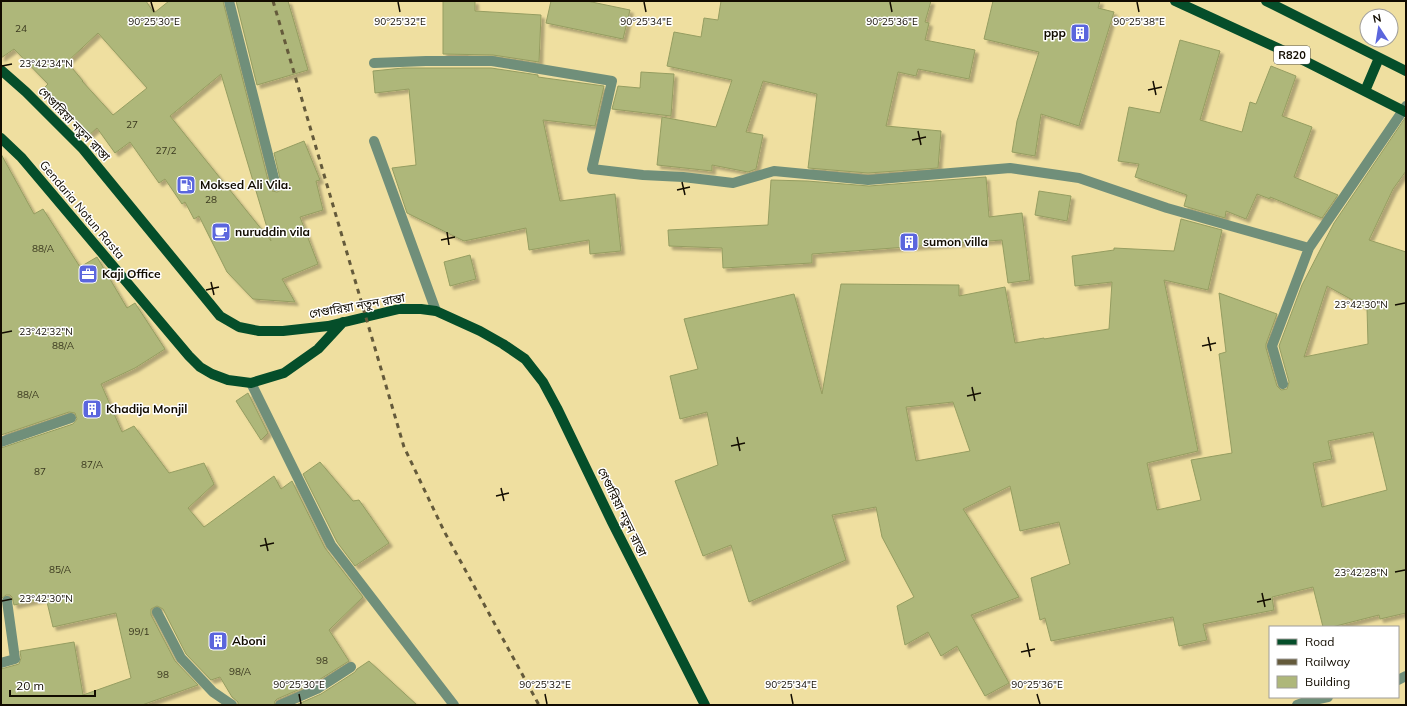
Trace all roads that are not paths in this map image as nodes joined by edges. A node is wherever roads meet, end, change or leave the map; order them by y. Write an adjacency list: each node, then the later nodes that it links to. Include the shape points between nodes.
1 (228, 1): 12 (street)
2 (1175, 1): 8 (main road, R820)
3 (1266, 1): 4 (main road)
4 (1379, 58): 7 (main road); 8 (main road)
5 (374, 64): 13 (street, via 492,61 612,81 592,169 643,175 683,176 733,183 774,171 868,180 1010,168 1079,178 1167,208)
6 (1, 70): 15 (main road, গেণ্ডারিয়া নতুন রাস্তা, via 83,148 220,316 239,327 259,330 283,331)
7 (1406, 71)
8 (1365, 91): 9 (main road, R820)
9 (1405, 109): 13 (street)
10 (1, 138): 16 (main road, Gendaria Notun Rasta, via 21,157 200,367 228,380)
11 (374, 141): 14 (street)
12 (276, 186)
13 (1309, 248): 17 (street, via 1272,346)
14 (436, 311): 15 (main road, গেণ্ডারিয়া নতুন রাস্তা, via 400,309); 28 (main road, গেণ্ডারিয়া নতুন রাস্তা, via 503,344 525,359 543,382)
15 (343, 322): 16 (main road, via 318,349 284,373)
16 (251, 383): 27 (street, via 331,545)
17 (1283, 384)
18 (71, 418): 19 (street)
19 (1, 442)
20 (7, 601): 22 (street, via 16,659)
21 (157, 612): 25 (street, via 180,658 213,692)
22 (1, 663)
23 (351, 667): 26 (street, via 317,689)
24 (1323, 698): 29 (street)
25 (232, 705)
26 (280, 705)
27 (454, 705)
28 (705, 705)
29 (1297, 705)

